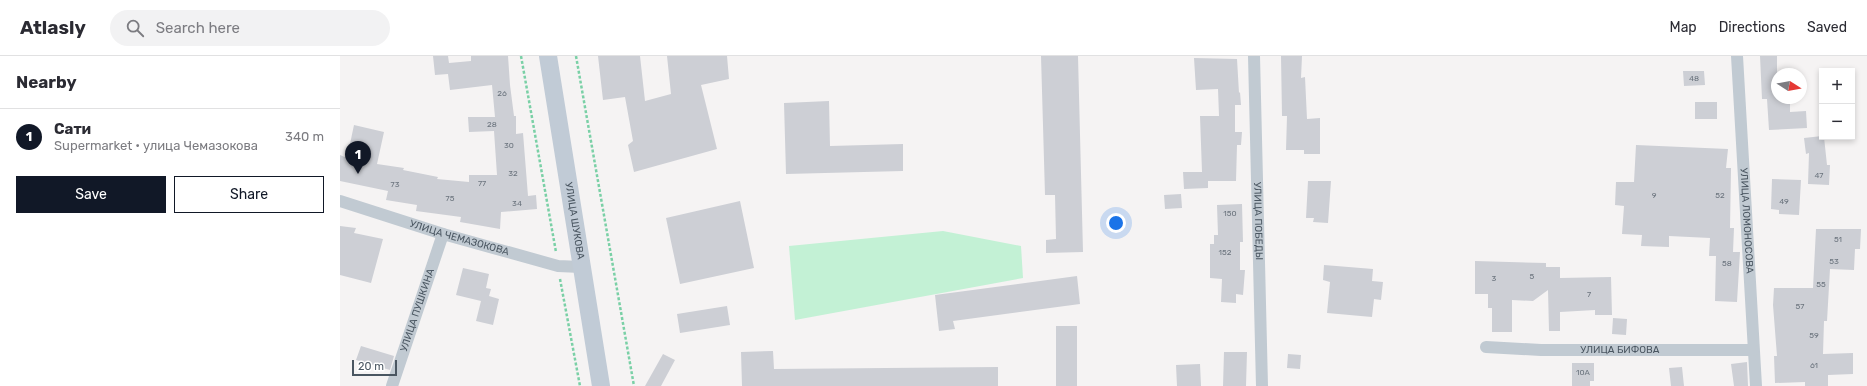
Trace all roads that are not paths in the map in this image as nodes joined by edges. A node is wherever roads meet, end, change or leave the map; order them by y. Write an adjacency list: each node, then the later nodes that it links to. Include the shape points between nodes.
1 (548, 56): 6 (main road, УЛИЦА ШУКОВА)
2 (1254, 56): 11 (street, УЛИЦА ПОБЕДЫ)
3 (1737, 56): 8 (street, УЛИЦА ЛОМОНОСОВА)
4 (340, 201): 5 (street, УЛИЦА ЧЕМАЗОКОВА)
5 (444, 234): 6 (street, УЛИЦА ЧЕМАЗОКОВА, via 558,266); 9 (street, УЛИЦА ПУШКИНА)
6 (581, 267): 10 (main road, УЛИЦА ШУКОВА)
7 (1486, 347): 8 (street, УЛИЦА БИФОВА, via 1541,350)
8 (1753, 350): 12 (street, УЛИЦА ЛОМОНОСОВА)
9 (392, 386)
10 (601, 386)
11 (1262, 386)
12 (1756, 386)

